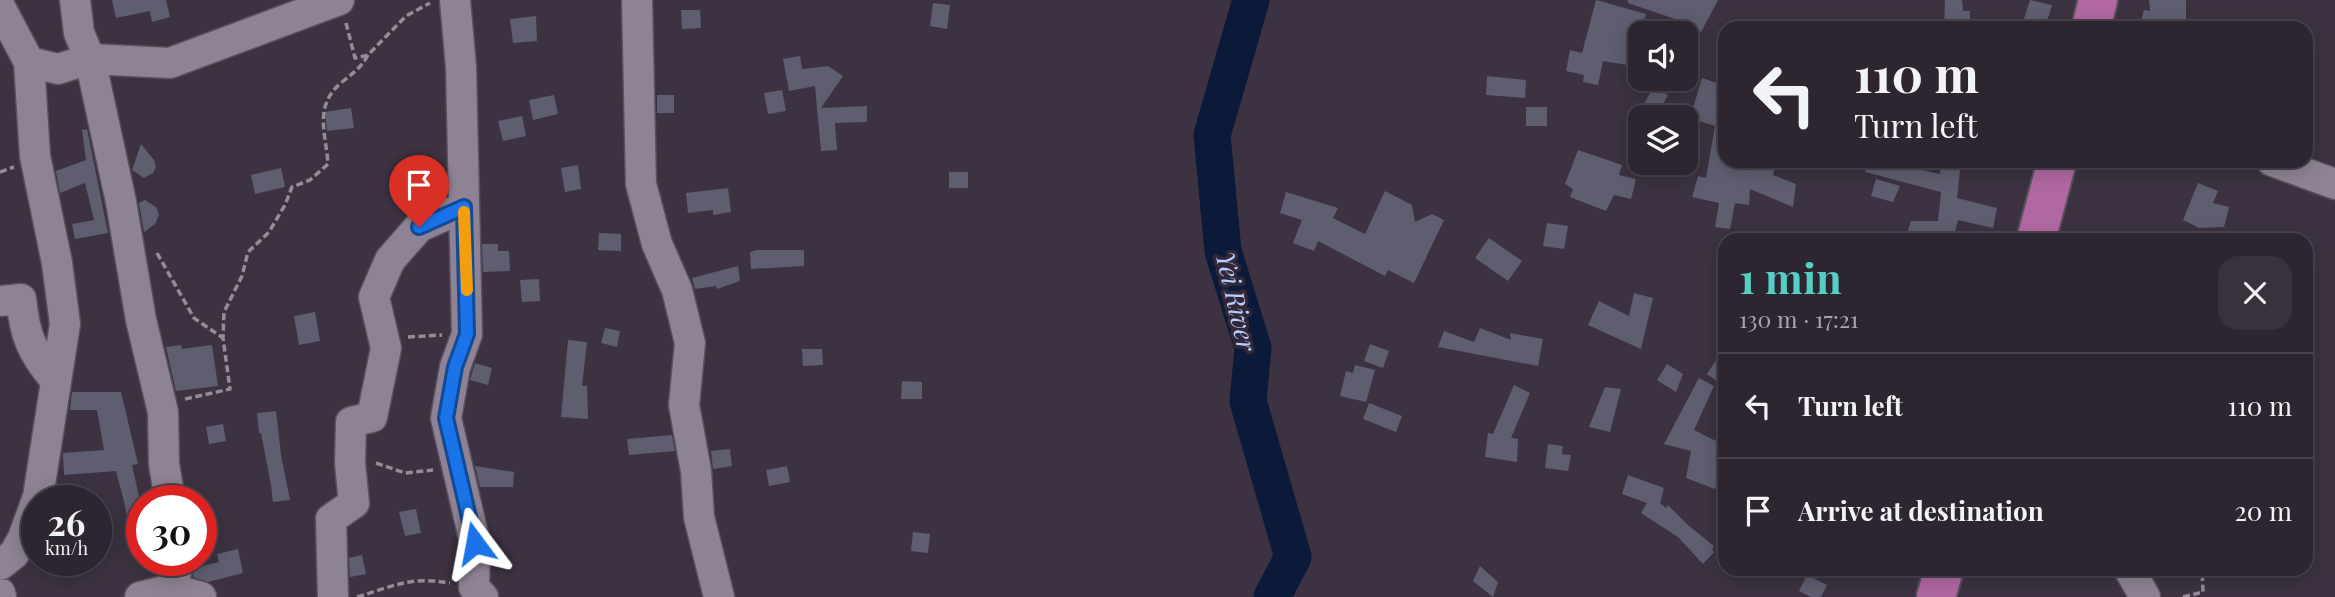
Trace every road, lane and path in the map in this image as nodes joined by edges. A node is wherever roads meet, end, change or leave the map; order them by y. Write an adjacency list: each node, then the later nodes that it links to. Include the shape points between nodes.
1 (75, 0): 9 (street, via 79,33)
2 (637, 0): 38 (street, via 641,184 690,343 684,405 699,517)
3 (2098, 0): 7 (main road)
4 (444, 1): 8 (path, via 406,16); 16 (street, via 461,67)
5 (342, 6): 8 (path, via 355,58); 9 (street, via 170,63)
6 (0, 7): 10 (street)
7 (2093, 21)
8 (369, 55): 21 (path, via 327,98 322,119 328,164 310,180 292,187 269,232 248,252 224,312)
9 (90, 59): 11 (street); 17 (street)
10 (29, 62): 11 (street); 12 (street)
11 (58, 69): 12 (street)
12 (32, 105): 23 (street, via 35,156 65,324)
13 (2055, 168): 18 (main road)
14 (2291, 168): 15 (street)
15 (2335, 184)
16 (464, 207): 20 (street); 22 (street, via 419,227 390,260 374,298)
17 (125, 228): 21 (path, via 147,234 194,318); 24 (street)
18 (2038, 233)
19 (0, 301): 23 (street, via 21,299 24,328 37,358)
20 (467, 334): 22 (path, via 398,337); 25 (street, via 455,367 446,418)
21 (223, 338): 24 (path, via 230,389 189,397)
22 (386, 348): 26 (street, via 372,416 351,422)
23 (55, 380): 28 (street, via 38,496 23,538)
24 (163, 412): 27 (street)
25 (456, 461): 26 (path, via 436,470 405,473 374,462); 33 (street, via 475,543)
26 (350, 463): 36 (street, via 354,503 331,519)
27 (168, 485)
28 (0, 565)
29 (1942, 576): 39 (main road)
30 (2133, 576): 40 (street)
31 (2202, 576): 41 (path, via 2203,593)
32 (173, 582): 34 (street); 35 (street)
33 (479, 592): 37 (path, via 433,580 401,582)
34 (140, 597)
35 (201, 597)
36 (333, 597)
37 (357, 597)
38 (719, 597)
39 (1936, 597)
40 (2145, 597)
41 (2183, 597)

